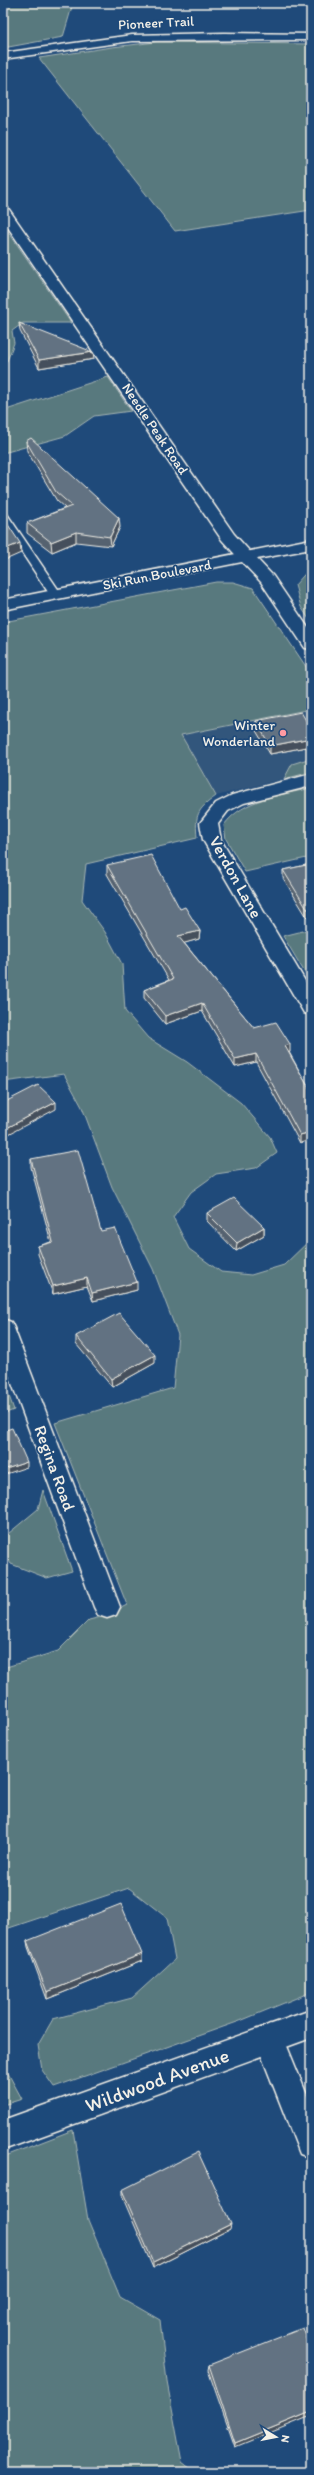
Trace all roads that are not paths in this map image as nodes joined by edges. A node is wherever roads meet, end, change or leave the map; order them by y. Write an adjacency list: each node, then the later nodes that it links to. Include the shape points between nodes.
1 (311, 37): 2 (street, Pioneer Trail, via 132,38)
2 (3, 56)
3 (3, 211): 6 (street, Needle Peak Road, via 228,537)
4 (3, 516): 7 (lane)
5 (311, 544): 6 (street, Ski Run Boulevard)
6 (247, 558): 7 (street, Ski Run Boulevard); 9 (street, Needle Peak Road, via 267,579)
7 (56, 595): 8 (street, Ski Run Boulevard)
8 (3, 605)
9 (311, 644)
10 (311, 780): 11 (street, Verdon Lane, via 238,799 222,807 209,823 212,840)
11 (311, 1008)
12 (3, 1328): 13 (street, Regina Road)
13 (107, 1607)
14 (311, 2024): 15 (street, Wildwood Avenue)
15 (270, 2039): 16 (street, Wildwood Avenue); 17 (street)
16 (3, 2135)
17 (311, 2143)

